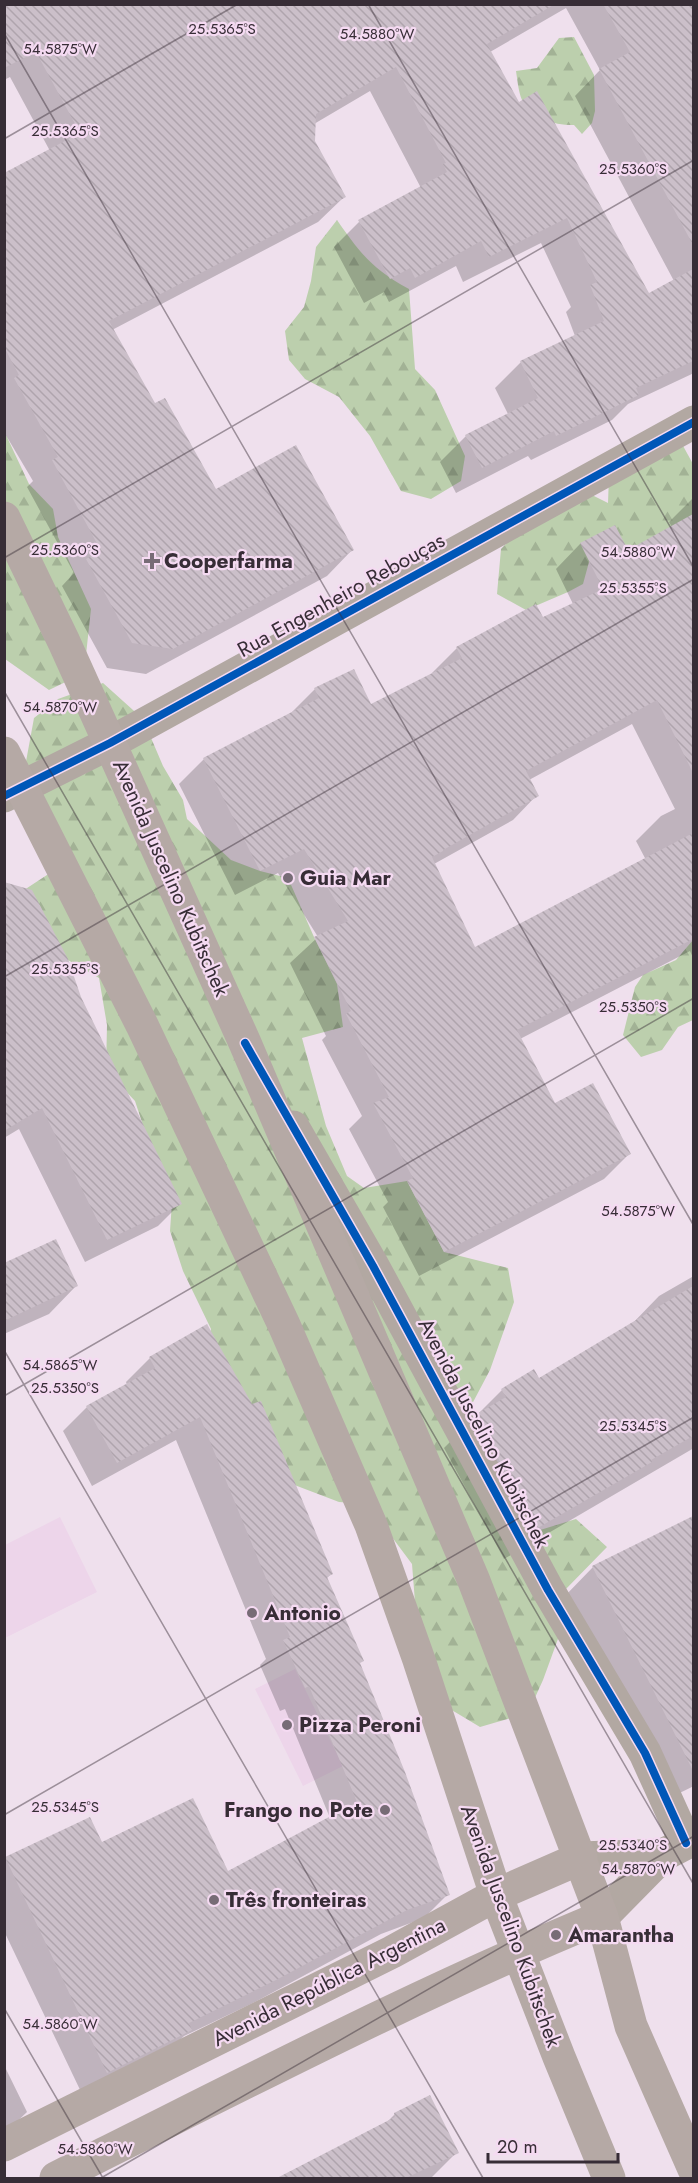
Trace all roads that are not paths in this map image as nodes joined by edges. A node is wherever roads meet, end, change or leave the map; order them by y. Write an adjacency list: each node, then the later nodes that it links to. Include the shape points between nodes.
1 (693, 422): 3 (street, Rua Engenheiro Rebouças)
2 (4, 518): 3 (main road, Avenida Juscelino Kubitschek)
3 (110, 743): 5 (street, Rua Engenheiro Rebouças); 6 (main road, Avenida Juscelino Kubitschek)
4 (4, 753): 5 (main road, Avenida Juscelino Kubitschek)
5 (13, 792): 9 (main road, Avenida Juscelino Kubitschek, via 157,1057 284,1325 371,1525)
6 (245, 1043): 7 (street, Avenida Juscelino Kubitschek, via 373,1266 548,1590 645,1752); 8 (main road, Avenida Juscelino Kubitschek, via 474,1581)
7 (681, 1846): 8 (street, Avenida República Argentina); 10 (street)
8 (581, 1858): 9 (main road, Avenida República Argentina); 10 (main road, Avenida Juscelino Kubitschek)
9 (496, 1895): 11 (main road, Avenida Juscelino Kubitschek); 12 (main road, Avenida República Argentina, via 392,1952)
10 (602, 1917): 11 (main road); 13 (main road, Avenida Juscelino Kubitschek, via 631,2026)
11 (519, 1952): 14 (main road, via 409,2002); 15 (main road, Avenida Juscelino Kubitschek)
12 (4, 2145)
13 (693, 2169)
14 (57, 2178)
15 (609, 2178)

